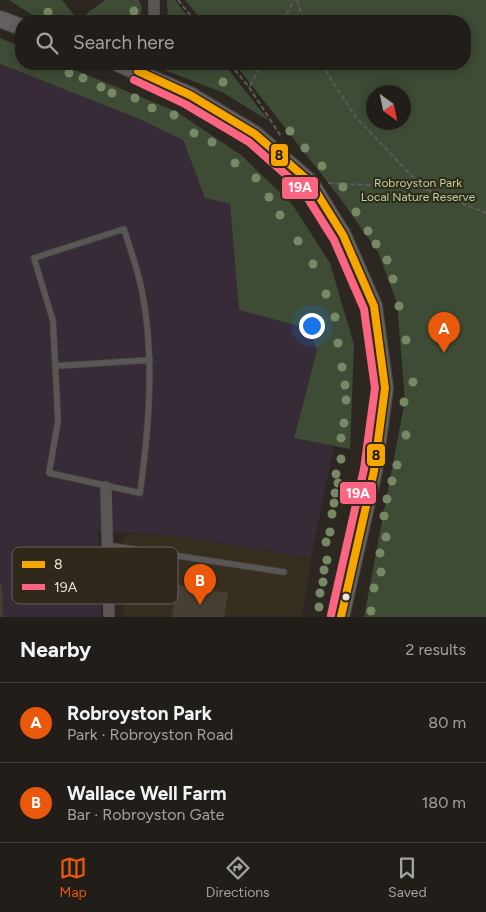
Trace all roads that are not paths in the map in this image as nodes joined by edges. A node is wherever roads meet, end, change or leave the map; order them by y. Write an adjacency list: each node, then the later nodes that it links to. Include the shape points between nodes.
1 (154, 0): 2 (street)
2 (154, 15)
3 (0, 20): 4 (main road)
4 (15, 25)
5 (144, 70): 15 (main road, via 254,134 310,182 343,235 374,306 385,388 374,471)
6 (150, 360): 7 (lane); 7 (lane, via 142,291 124,229 34,258 53,322); 8 (lane, via 148,434 140,493)
7 (56, 366): 8 (lane, via 58,421 49,473)
8 (106, 487): 9 (street)
9 (106, 545): 10 (lane)
10 (119, 547)
11 (178, 556): 12 (lane)
12 (284, 572)
13 (109, 604): 14 (street)
14 (110, 617)
15 (341, 617)

